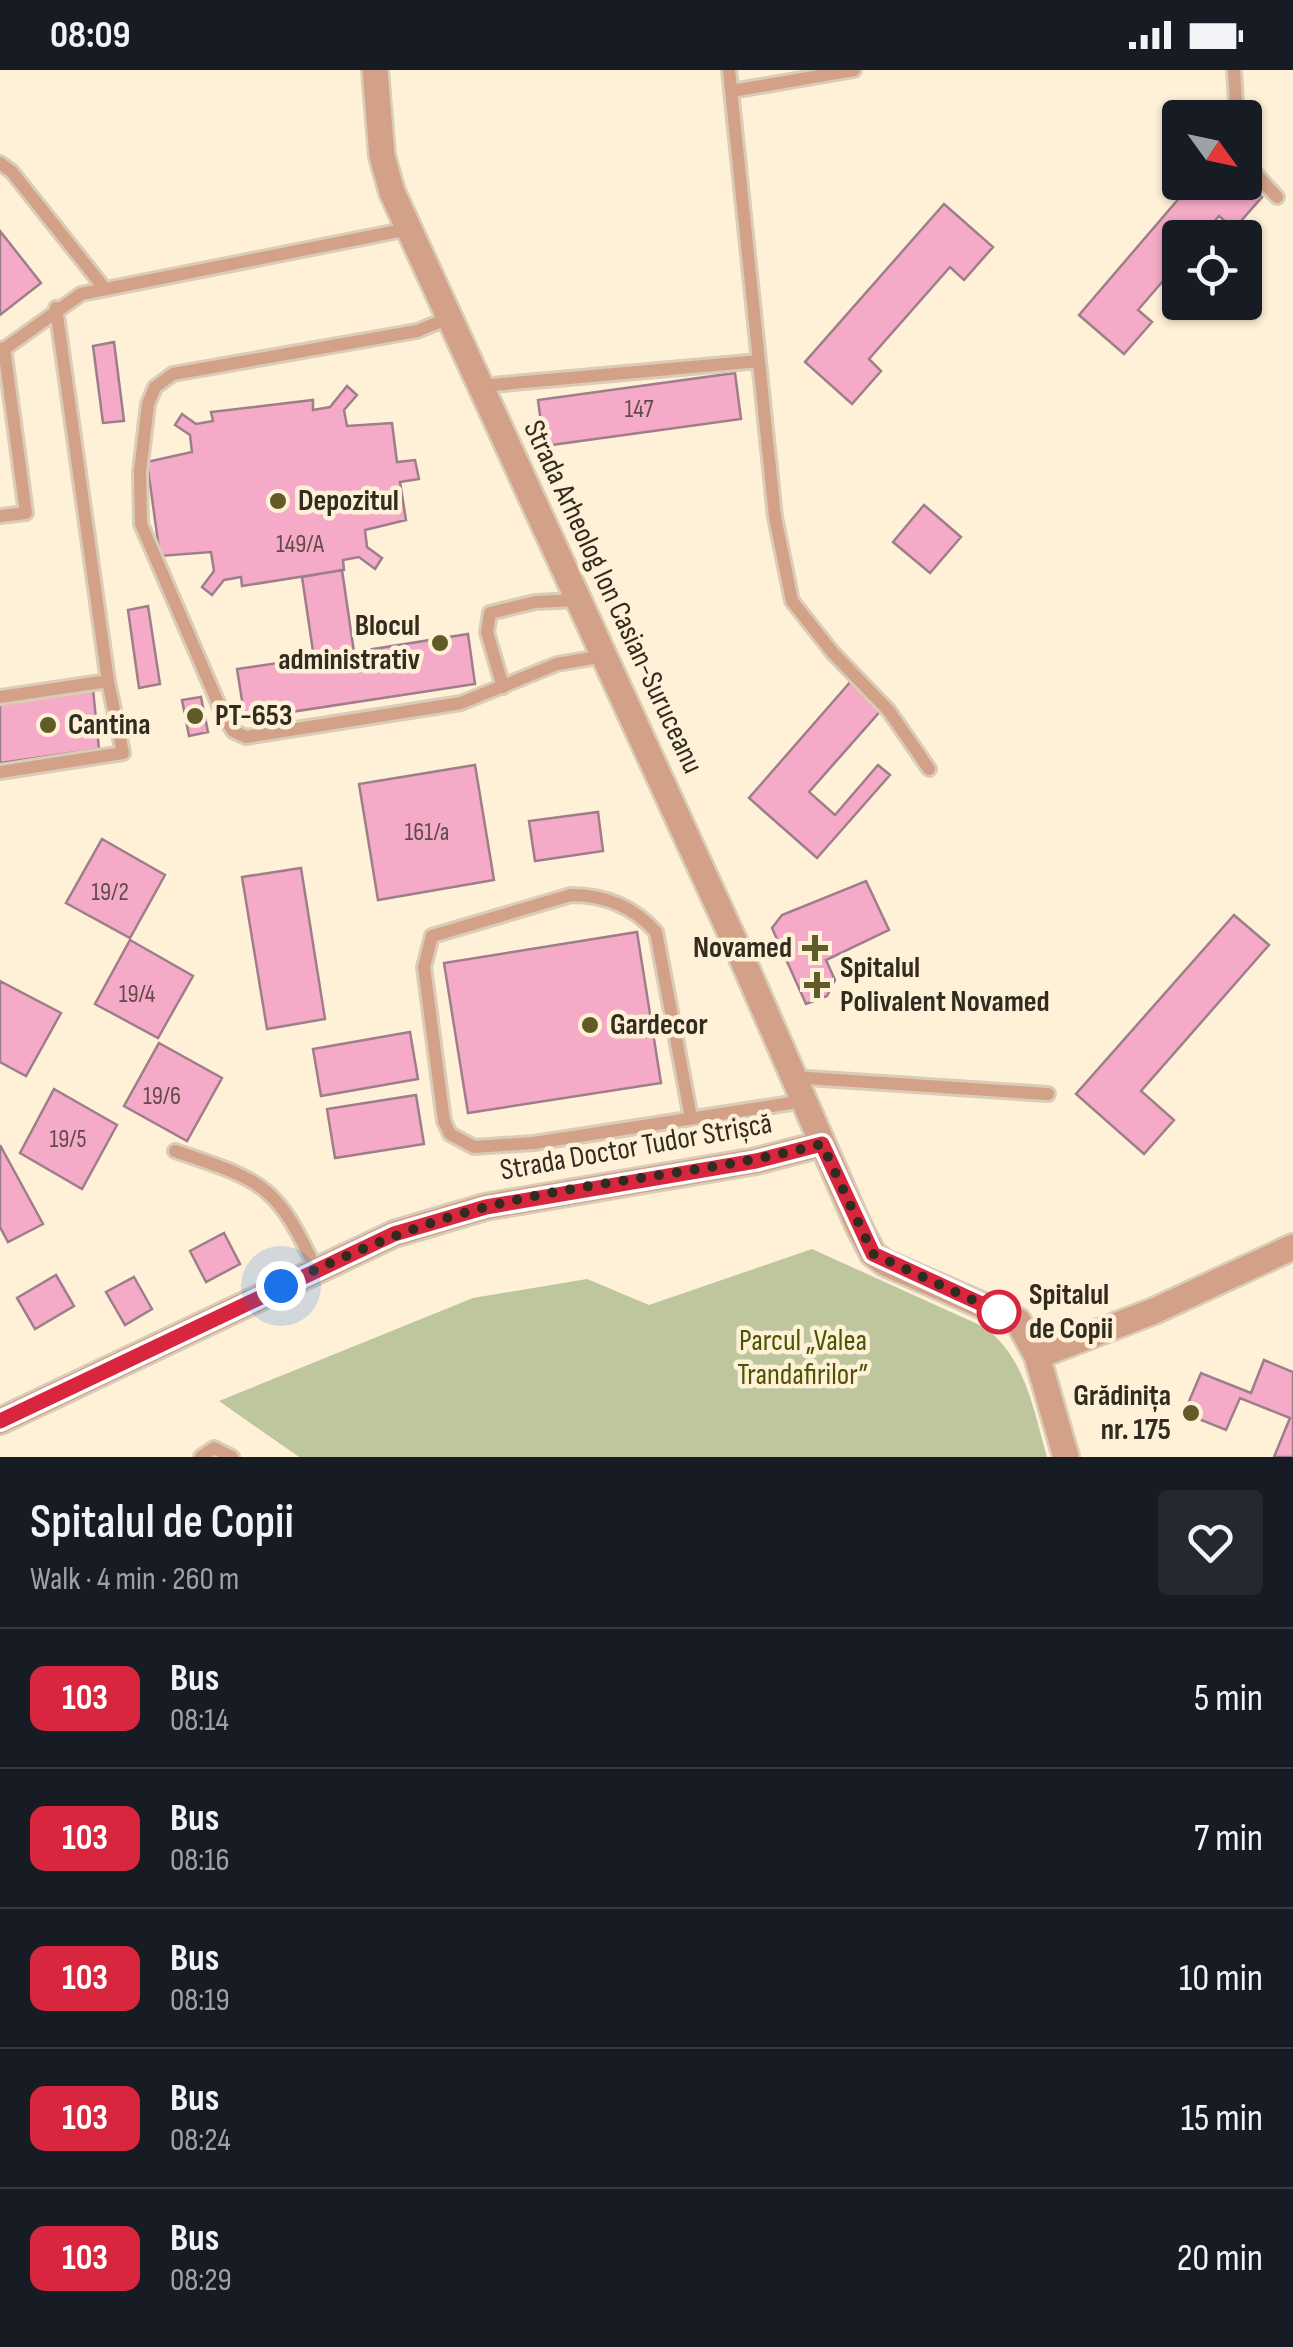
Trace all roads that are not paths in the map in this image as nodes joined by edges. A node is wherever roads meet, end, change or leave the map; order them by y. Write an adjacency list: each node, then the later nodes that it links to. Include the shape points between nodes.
1 (374, 70): 10 (street, Strada Arheolog Ion Casian-Suruceanu, via 382,156)
2 (730, 70): 5 (lane)
3 (854, 70): 5 (lane)
4 (1234, 70): 6 (lane)
5 (732, 92): 15 (lane)
6 (1236, 100)
7 (0, 163): 11 (lane)
8 (1262, 181): 9 (lane)
9 (1278, 198)
10 (408, 229): 11 (lane); 13 (street, Strada Arheolog Ion Casian-Suruceanu)
11 (105, 290): 12 (lane)
12 (56, 308): 14 (lane); 20 (lane)
13 (449, 318): 16 (street, Strada Arheolog Ion Casian-Suruceanu); 21 (lane, via 417,331 166,378 148,404 141,524 224,717 240,735 461,703)
14 (2, 350): 17 (lane, via 26,513)
15 (759, 361): 16 (lane); 23 (lane, via 775,518 792,601 889,711)
16 (480, 386): 18 (street, Strada Arheolog Ion Casian-Suruceanu)
17 (0, 516)
18 (578, 600): 19 (street, Strada Arheolog Ion Casian-Suruceanu); 21 (lane, via 490,614 488,632)
19 (604, 656): 21 (lane, via 557,664); 25 (street, Strada Arheolog Ion Casian-Suruceanu)
20 (108, 681): 22 (lane); 24 (lane, via 124,753)
21 (503, 687)
22 (0, 697)
23 (928, 769)
24 (0, 772)
25 (798, 1089): 26 (lane); 27 (lane); 28 (street, Strada Arheolog Ion Casian-Suruceanu)
26 (1048, 1094)
27 (692, 1118): 27 (lane, via 534,1142 474,1148 462,1143 444,1121 424,966 432,936 571,895 590,895 643,917 656,932)
28 (822, 1144): 31 (street, Strada Doctor Tudor Strișcă, via 486,1207 394,1234); 32 (street, via 873,1254 1018,1321)
29 (175, 1151): 31 (lane, via 242,1174 272,1195 291,1214)
30 (1293, 1247): 32 (street)
31 (316, 1270): 33 (street, Strada Doctor Tudor Strișcă)
32 (1037, 1356): 36 (street)
33 (0, 1421)
34 (201, 1457): 35 (lane, via 214,1448)
35 (232, 1457)
36 (1066, 1457)

